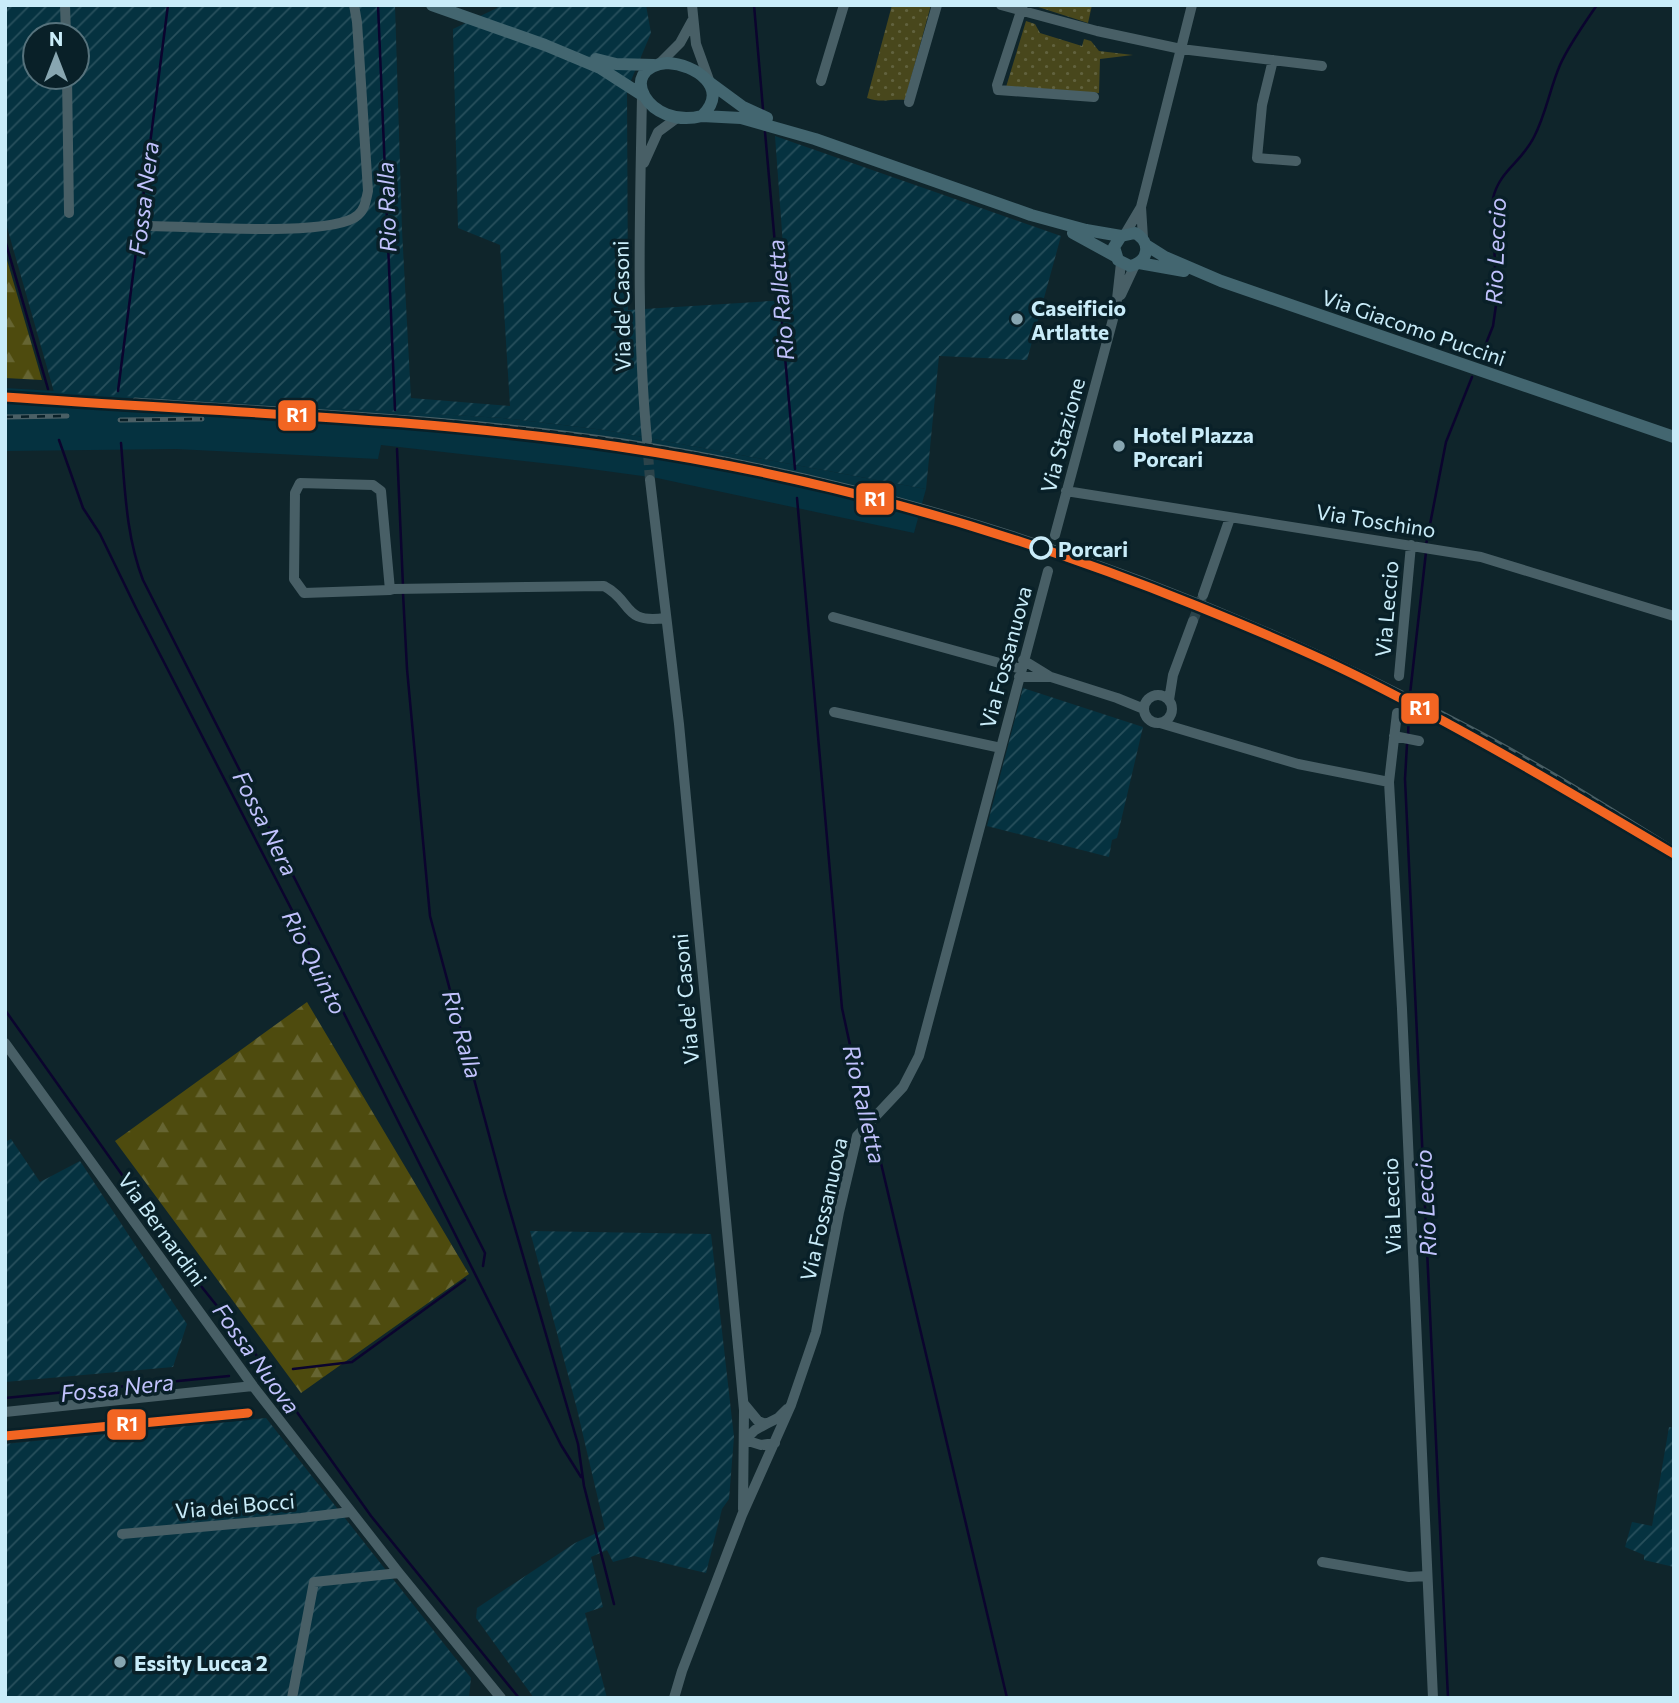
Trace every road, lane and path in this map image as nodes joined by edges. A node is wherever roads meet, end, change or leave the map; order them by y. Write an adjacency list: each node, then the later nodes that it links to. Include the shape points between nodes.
1 (354, 5): 29 (street, via 368,191 366,205 357,217 298,229)
2 (432, 5): 10 (main road)
3 (692, 5): 9 (street)
4 (845, 5): 15 (street)
5 (937, 5): 20 (street)
6 (1001, 5): 8 (street)
7 (1192, 5): 11 (street)
8 (1022, 8): 11 (street); 19 (street, via 998,90)
9 (693, 18): 13 (street, via 680,43); 16 (street, via 698,53)
10 (545, 45): 13 (main road, via 607,62); 18 (main road, via 600,68)
11 (1181, 50): 12 (street); 26 (street)
12 (1273, 60): 14 (street); 24 (street, via 1256,158)
13 (657, 65): 16 (main road, via 683,65); 18 (main road, via 644,75)
14 (1322, 66)
15 (821, 80)
16 (709, 82): 21 (main road, via 711,103); 23 (main road, via 743,107)
17 (66, 91): 27 (street)
18 (642, 95): 22 (main road, via 656,110); 25 (street, Via de' Casoni)
19 (1094, 97)
20 (909, 102)
21 (702, 116): 22 (main road); 23 (main road, via 741,118)
22 (677, 118): 25 (street, Via de' Casoni, via 658,132)
23 (815, 139): 28 (main road)
24 (1296, 161)
25 (642, 172): 37 (street, Via de' Casoni, via 639,312)
26 (1141, 207): 30 (street); 31 (street)
27 (69, 213)
28 (1031, 215): 30 (main road); 32 (main road, via 1085,238)
29 (149, 226)
30 (1123, 235): 31 (main road, via 1135,233); 32 (main road, via 1114,247)
31 (1144, 242): 33 (main road, via 1145,257); 34 (main road, Via Giacomo Puccini)
32 (1118, 259): 33 (main road); 35 (street, Via Stazione)
33 (1137, 264): 34 (main road); 35 (street)
34 (1221, 281): 36 (main road, Via Giacomo Puccini)
35 (1116, 308): 39 (street, Via Stazione)
36 (1674, 436)
37 (647, 440)
38 (650, 480): 48 (street, Via de' Casoni)
39 (1066, 491): 40 (street, Via Toschino); 41 (street, Via Stazione)
40 (1230, 518): 42 (street, Via Toschino); 45 (street)
41 (1055, 535)
42 (1422, 547): 46 (street, Via Toschino, via 1520,567); 52 (street, Via Leccio)
43 (1048, 571): 50 (street, Via Fossanuova)
44 (392, 590): 44 (street, via 316,594 298,587 294,579 295,493 300,483 373,485 381,491); 48 (street, via 604,586 614,591 630,613 640,618)
45 (1203, 595)
46 (1674, 615)
47 (833, 617): 50 (street)
48 (665, 618): 67 (street, Via de' Casoni)
49 (1193, 621): 51 (street)
50 (1021, 669): 53 (street); 53 (street); 63 (street, Via Fossanuova)
51 (1172, 675): 54 (street); 55 (street)
52 (1399, 676)
53 (1052, 677): 55 (street, via 1117,698)
54 (1169, 700): 55 (street, via 1164,696); 58 (street)
55 (1149, 701): 59 (street, via 1151,721)
56 (834, 712): 63 (street)
57 (1397, 713): 61 (street, Via Leccio)
58 (1171, 715): 59 (street); 60 (street)
59 (1160, 723): 60 (street)
60 (1192, 731): 64 (street, via 1298,764)
61 (1394, 736): 62 (street); 64 (street, Via Leccio)
62 (1416, 740)
63 (1001, 748): 68 (street, Via Fossanuova, via 919,1056 903,1087 857,1136 816,1332)
64 (1389, 782): 78 (street, Via Leccio)
65 (5, 1043): 66 (street, Via Bernardini)
66 (253, 1386): 69 (street); 73 (street, Via Bernardini)
67 (744, 1404): 70 (street); 71 (street, Via de' Casoni)
68 (791, 1405): 70 (street); 72 (street, Via Fossanuova)
69 (5, 1412)
70 (766, 1424): 71 (street)
71 (745, 1440): 72 (street); 74 (street, Via de' Casoni)
72 (775, 1443): 74 (street, Via Fossanuova)
73 (350, 1512): 75 (street, Via dei Bocci); 77 (street, Via Bernardini)
74 (743, 1515): 81 (street, Via Fossanuova)
75 (122, 1534)
76 (1322, 1562): 78 (street)
77 (399, 1573): 79 (street, via 314,1582); 80 (street, Via Bernardini)
78 (1427, 1576): 82 (street, Via Leccio)
79 (292, 1698)
80 (502, 1698)
81 (674, 1698)
82 (1433, 1698)

